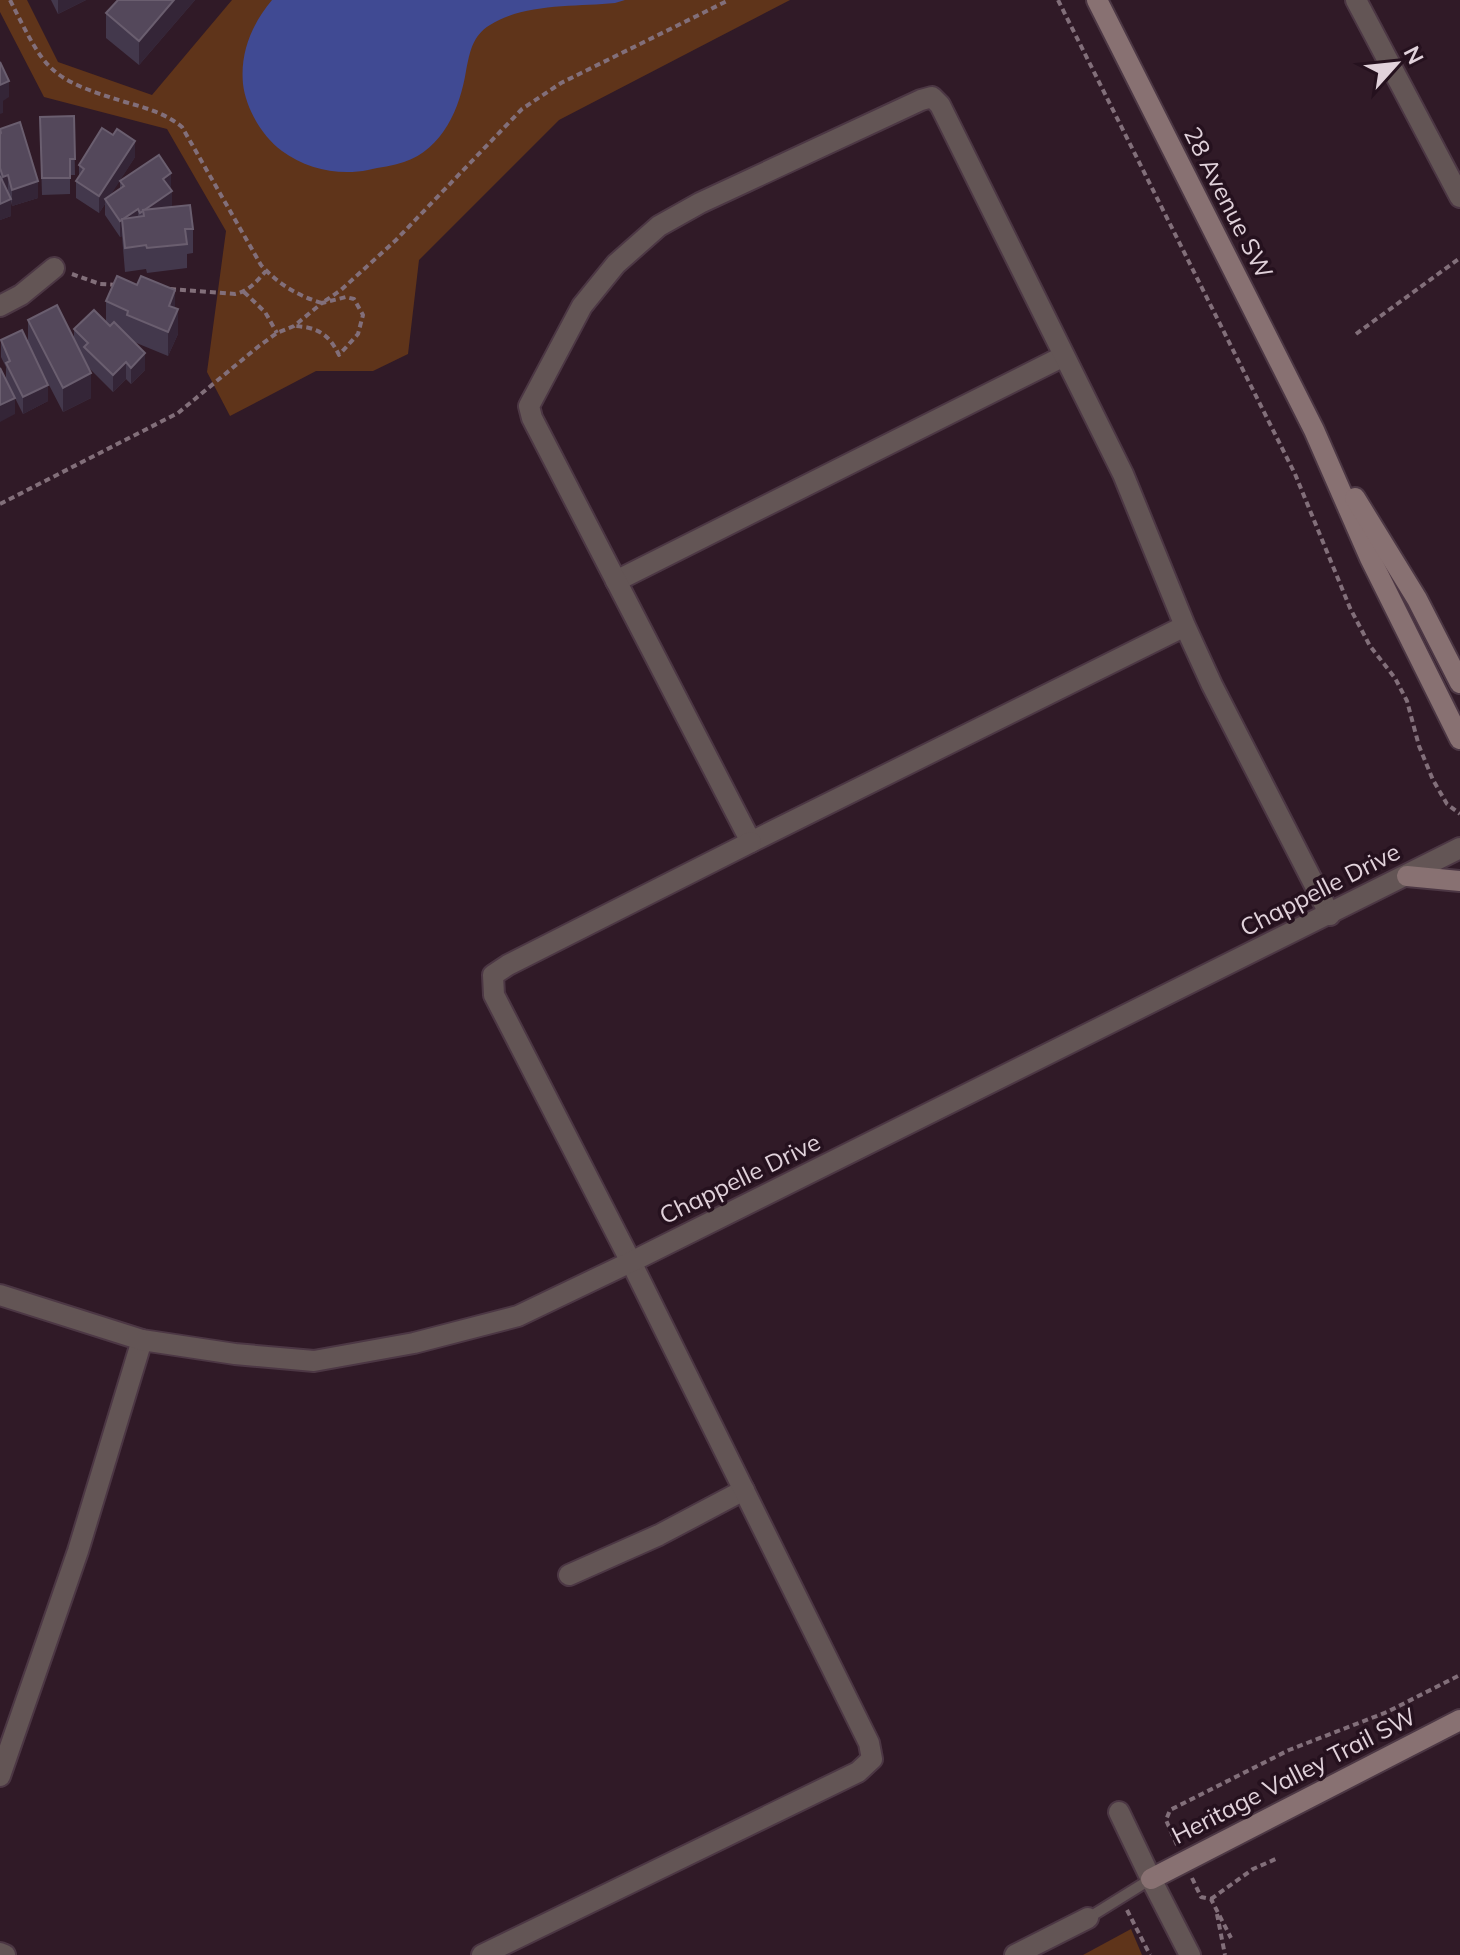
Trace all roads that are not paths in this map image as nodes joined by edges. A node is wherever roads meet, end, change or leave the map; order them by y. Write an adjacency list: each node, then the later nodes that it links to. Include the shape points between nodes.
1 (1097, 0): 7 (main road, 28 Avenue SW)
2 (1356, 0): 3 (street)
3 (1460, 197)
4 (54, 268): 5 (street)
5 (0, 306)
6 (1064, 356): 8 (street); 8 (street, via 932,97 700,203 659,226 616,264 582,306 529,406); 9 (street, via 1139,510)
7 (1314, 430): 10 (main road, 28 Avenue SW, via 1417,599); 11 (main road, 28 Avenue SW, via 1370,558)
8 (616, 581): 12 (street)
9 (1185, 626): 12 (street); 16 (street)
10 (1460, 683)
11 (1460, 739)
12 (751, 842): 17 (street, via 493,975 494,995)
13 (1460, 848): 14 (street, Chappelle Drive)
14 (1407, 876): 15 (main road); 16 (street, Chappelle Drive)
15 (1460, 881)
16 (1330, 915): 17 (street, Chappelle Drive)
17 (631, 1262): 19 (street, Chappelle Drive, via 518,1316 314,1361); 20 (street)
18 (0, 1295): 19 (street, Chappelle Drive)
19 (142, 1340): 23 (street, via 78,1551)
20 (744, 1490): 21 (street); 27 (street, via 869,1743 872,1759 858,1772)
21 (569, 1575)
22 (1460, 1720): 25 (main road, Heritage Valley Trail SW)
23 (0, 1776)
24 (1119, 1812): 25 (street)
25 (1151, 1879): 26 (lane); 30 (street)
26 (1088, 1918): 28 (street); 29 (lane)
27 (482, 1955)
28 (1015, 1955)
29 (1046, 1955)
30 (1190, 1955)

